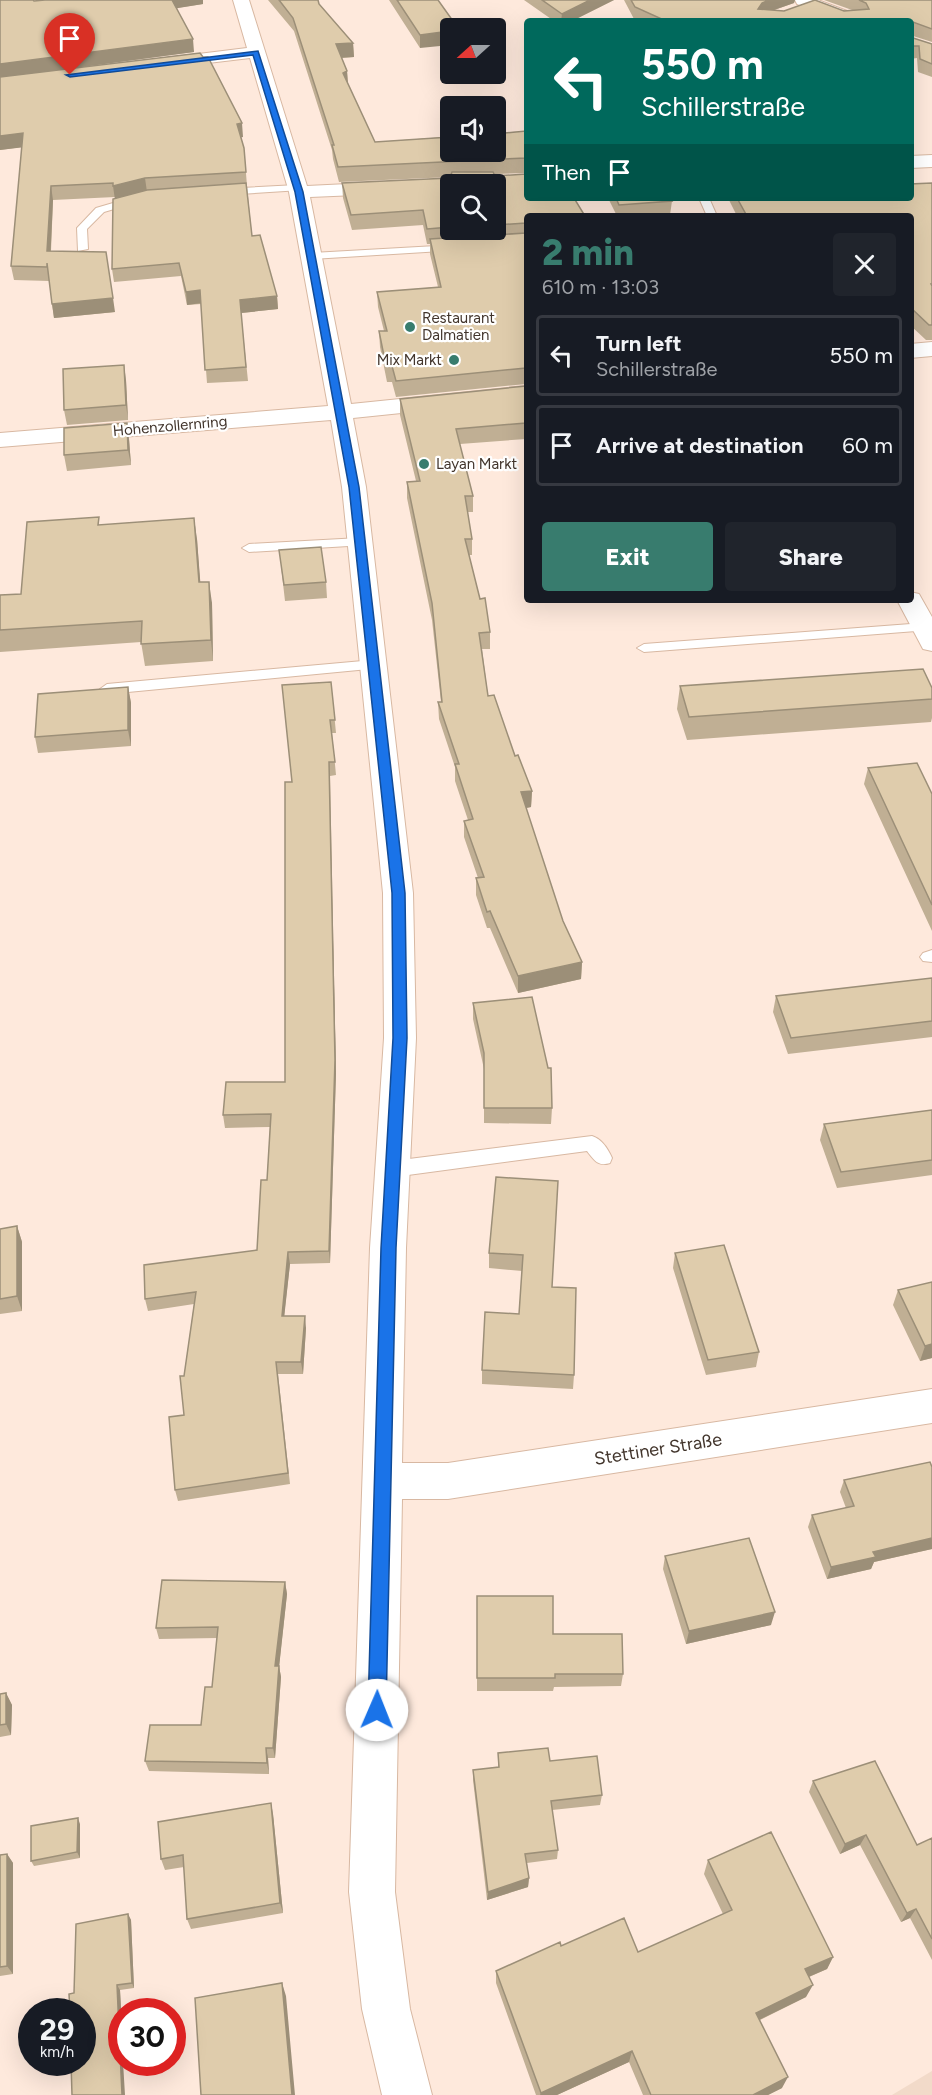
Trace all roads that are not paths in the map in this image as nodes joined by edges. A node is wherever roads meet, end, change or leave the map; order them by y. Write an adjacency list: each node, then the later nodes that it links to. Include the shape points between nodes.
1 (241, 0): 4 (street)
2 (803, 5): 3 (street)
3 (847, 18)
4 (256, 52): 5 (street); 9 (street)
5 (151, 65)
6 (932, 161): 7 (street)
7 (914, 162)
8 (440, 185): 9 (street)
9 (298, 190): 10 (lane); 14 (street)
10 (216, 193)
11 (147, 197): 13 (lane, via 100,210 82,228)
12 (467, 247): 14 (lane)
13 (82, 249)
14 (312, 256): 18 (street)
15 (932, 349): 16 (street)
16 (914, 351)
17 (524, 393): 18 (street, Hohenzollernring)
18 (340, 413): 19 (street, Hohenzollernring); 20 (street)
19 (0, 440)
20 (360, 542): 21 (lane); 25 (street)
21 (249, 548)
22 (912, 603): 23 (street)
23 (928, 635): 24 (lane)
24 (644, 648)
25 (374, 665): 26 (lane); 28 (street, via 398,893 400,1038)
26 (107, 689)
27 (603, 1158): 28 (lane, via 592,1143)
28 (393, 1169): 30 (street)
29 (932, 1406): 30 (street, Stettiner Straße, via 448,1481)
30 (383, 1481): 31 (street, via 372,1892 386,2009)
31 (407, 2095)

